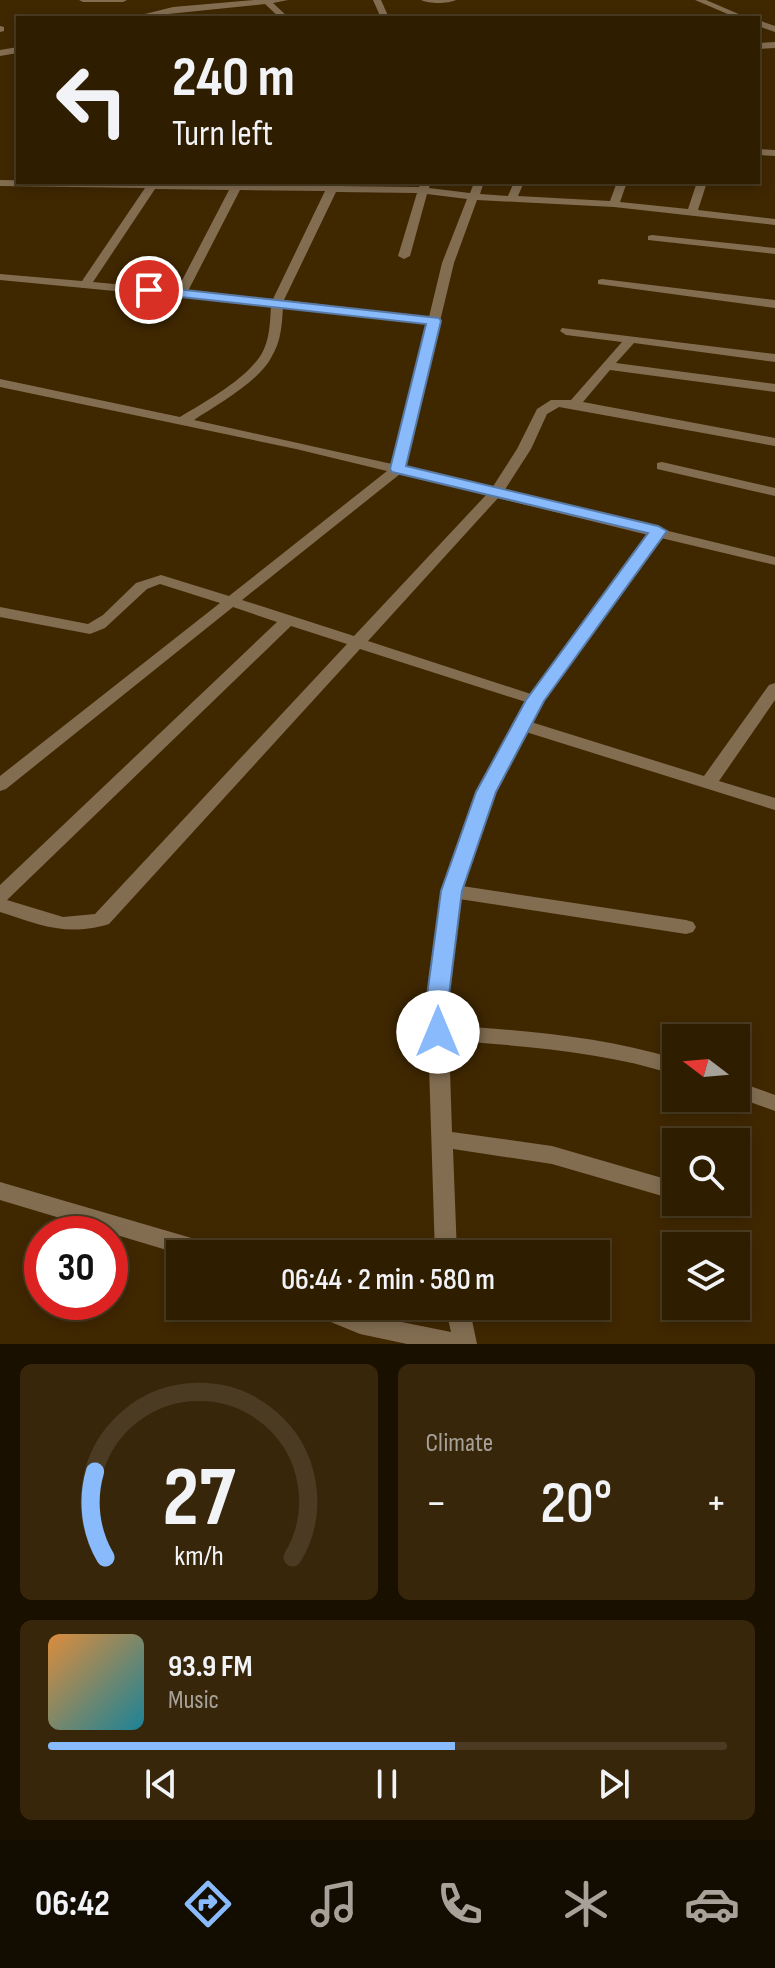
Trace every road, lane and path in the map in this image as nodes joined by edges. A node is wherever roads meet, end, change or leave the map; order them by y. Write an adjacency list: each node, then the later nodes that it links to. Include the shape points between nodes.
1 (83, 0): 2 (street)
2 (123, 0)
3 (284, 0): 9 (street)
4 (425, 0): 5 (street)
5 (452, 0)
6 (699, 0): 14 (street)
7 (769, 0): 8 (street)
8 (775, 0)
9 (266, 1): 10 (street); 13 (street)
10 (179, 8): 11 (street); 12 (street)
11 (142, 16)
12 (181, 16)
13 (283, 16)
14 (738, 16)
15 (153, 184): 33 (street)
16 (196, 184): 21 (street)
17 (334, 184): 21 (street); 22 (street); 35 (street)
18 (518, 184): 24 (street)
19 (621, 184): 25 (street)
20 (701, 184): 26 (street)
21 (237, 185): 34 (street)
22 (425, 186): 23 (street); 30 (street)
23 (476, 191): 24 (street); 37 (street, via 448,263)
24 (512, 198): 25 (street)
25 (614, 204): 26 (street)
26 (692, 212): 27 (street)
27 (775, 222)
28 (652, 238): 29 (street)
29 (775, 251)
30 (404, 256)
31 (0, 277): 33 (street)
32 (602, 282): 36 (street)
33 (86, 284): 34 (street)
34 (181, 293): 35 (street)
35 (277, 302): 37 (street); 45 (street, via 266,357 231,391)
36 (775, 304)
37 (434, 321): 48 (street)
38 (566, 331): 39 (street)
39 (631, 339): 40 (street); 41 (street)
40 (775, 358)
41 (608, 366): 43 (street); 44 (street)
42 (0, 383): 45 (street)
43 (775, 388)
44 (574, 404): 46 (street); 49 (street, via 556,403 542,412)
45 (181, 422): 48 (street)
46 (775, 442)
47 (662, 466): 50 (street)
48 (398, 469): 49 (street); 53 (street)
49 (496, 492): 51 (street); 56 (street)
50 (775, 492)
51 (658, 531): 52 (street); 58 (street)
52 (775, 561)
53 (231, 601): 54 (street, via 154,579 90,629); 55 (street); 61 (street)
54 (0, 612)
55 (288, 620): 56 (street); 64 (street)
56 (357, 642): 58 (street); 65 (street, via 102,919 69,926)
57 (775, 688): 60 (street)
58 (535, 700): 59 (street)
59 (522, 725): 60 (street); 63 (street, via 486,792)
60 (708, 783): 62 (street)
61 (0, 785)
62 (775, 804)
63 (451, 891): 66 (street); 67 (street)
64 (0, 896)
65 (0, 905)
66 (686, 927)
67 (438, 1032): 68 (street, via 568,1043); 71 (street)
68 (662, 1063)
69 (750, 1094): 70 (street)
70 (775, 1103)
71 (441, 1139): 72 (street, via 552,1155); 75 (street)
72 (662, 1187)
73 (0, 1191): 74 (street)
74 (166, 1240)
75 (445, 1240)
76 (350, 1320): 78 (street)
77 (460, 1320): 79 (street)
78 (457, 1344)
79 (465, 1344)

